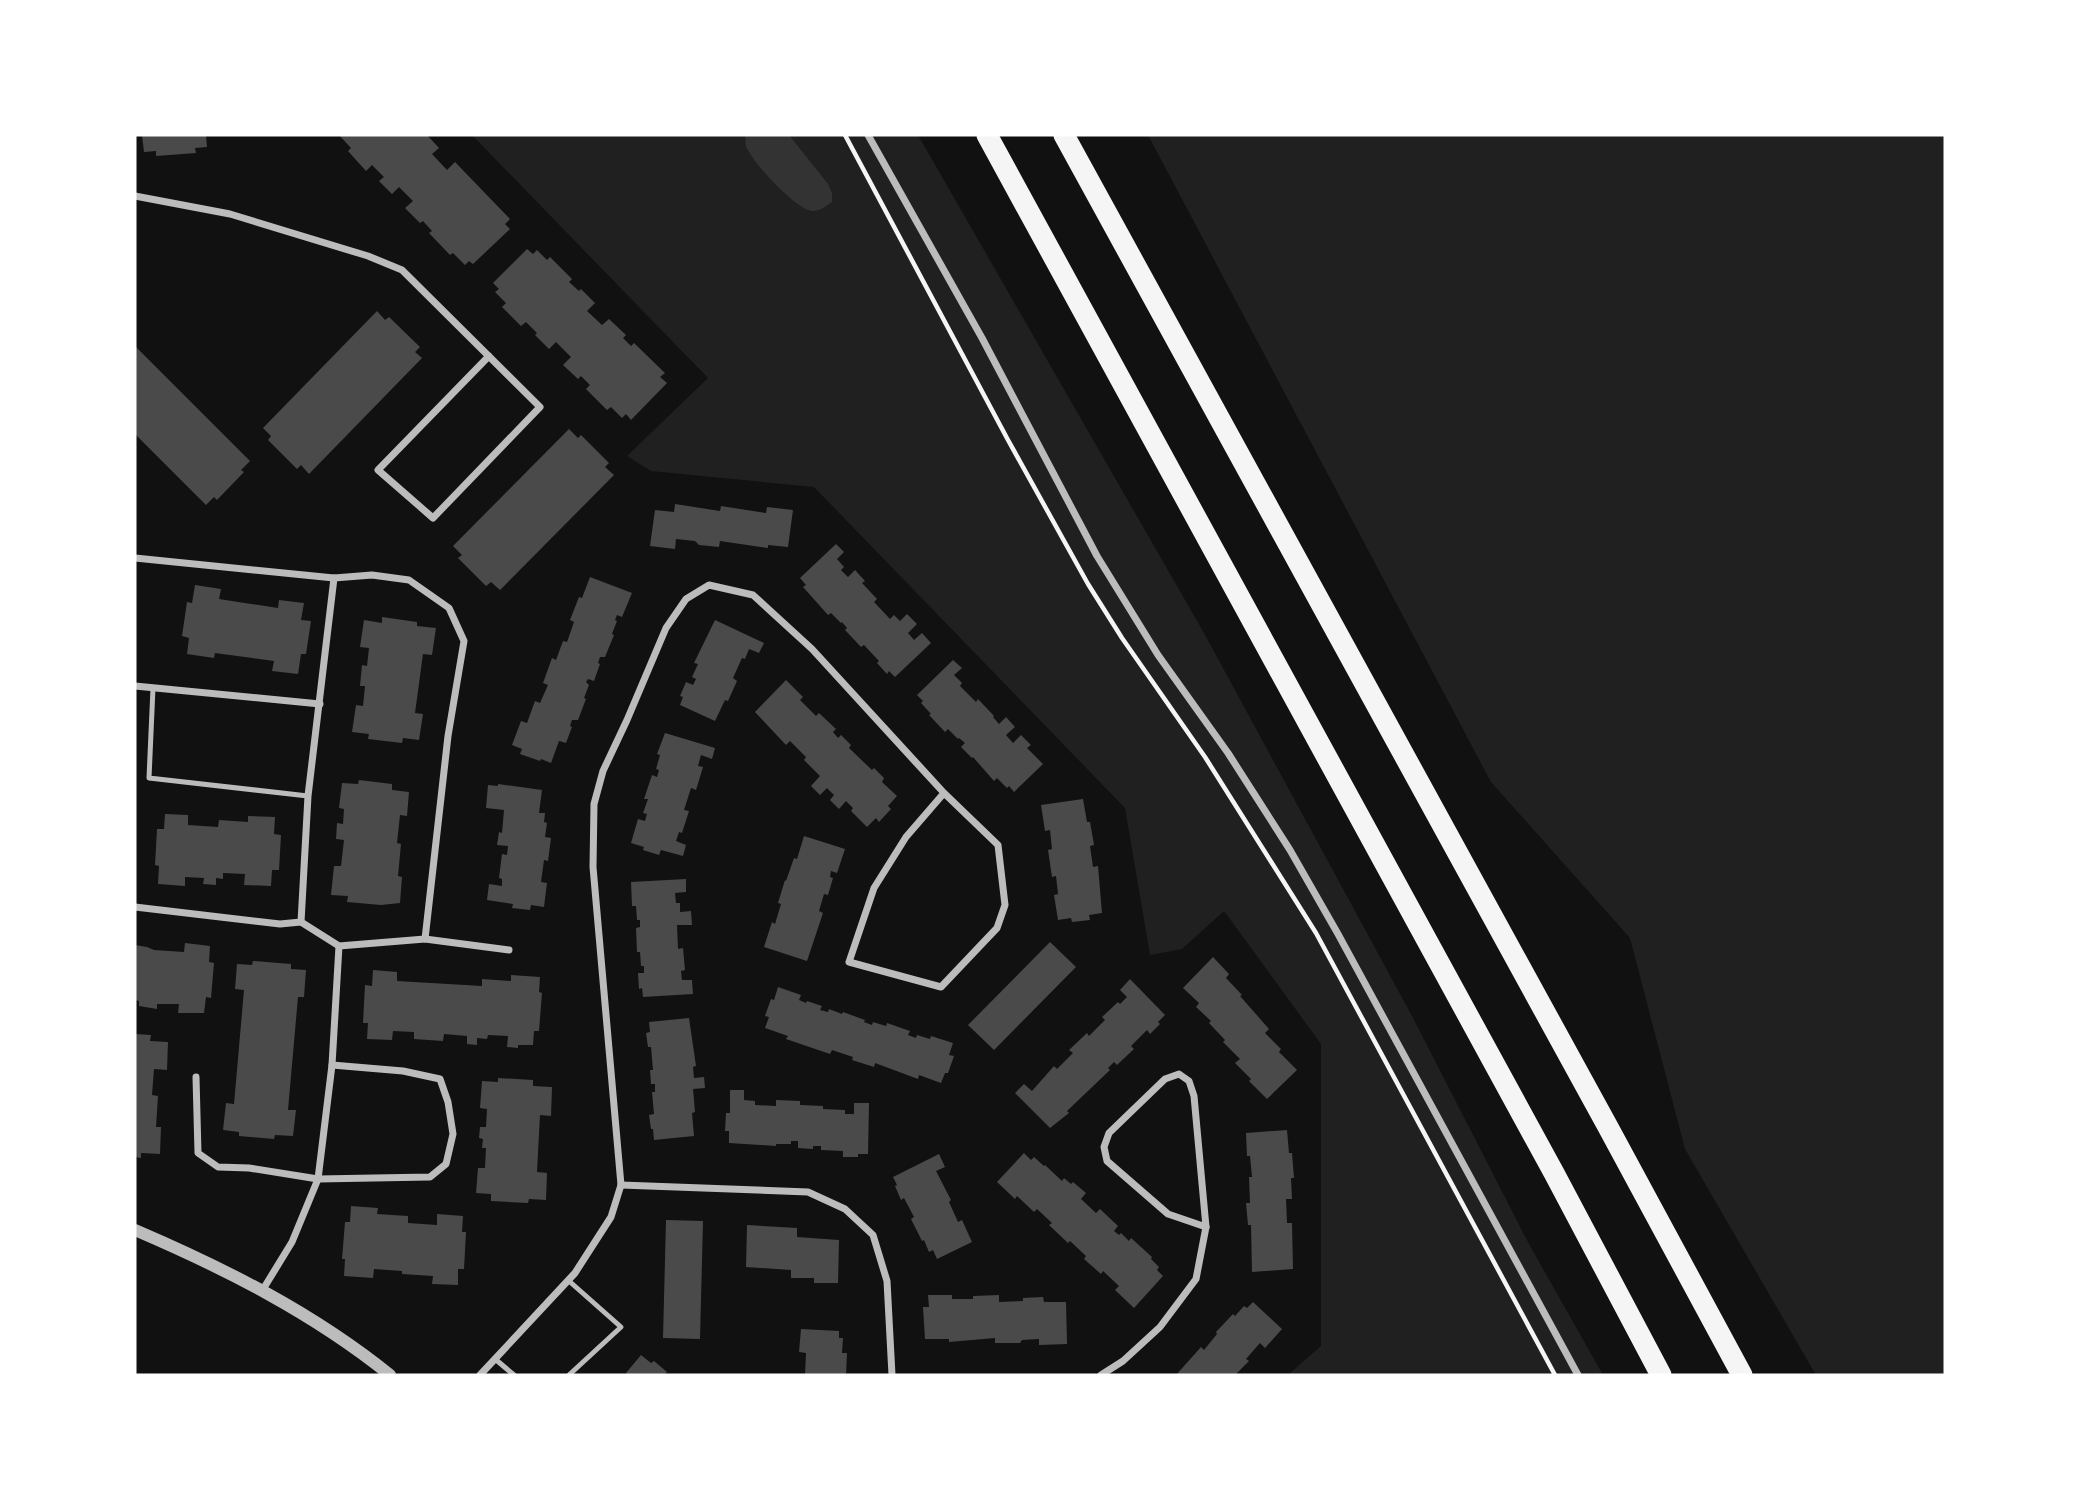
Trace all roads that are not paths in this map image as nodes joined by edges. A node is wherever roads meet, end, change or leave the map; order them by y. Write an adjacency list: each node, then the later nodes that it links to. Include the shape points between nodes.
1 (868, 135): 33 (street, via 1097,556 1290,850)
2 (987, 135): 34 (highway)
3 (1064, 135): 35 (highway)
4 (135, 196): 5 (street, via 230,214 402,270)
5 (489, 356): 5 (street, via 378,470 433,518 540,407)
6 (135, 558): 7 (street)
7 (334, 578): 10 (street); 15 (street, via 372,575 409,580 449,608 464,641 448,736)
8 (135, 686): 9 (street)
9 (153, 688): 10 (street); 12 (lane, via 149,778)
10 (320, 704): 12 (street)
11 (944, 793): 11 (street, via 906,837 874,888 849,962 942,987 998,928 1005,905 998,845); 21 (street, via 812,649 753,594 709,585 687,599 666,628 603,771 594,804 593,867)
12 (309, 796): 14 (street)
13 (135, 908): 14 (street, via 280,924)
14 (301, 922): 16 (street)
15 (425, 939): 16 (street); 17 (street)
16 (339, 946): 18 (street)
17 (509, 950)
18 (332, 1065): 20 (street); 20 (street, via 440,1079 453,1134 446,1164 430,1177)
19 (196, 1077): 20 (street, via 198,1153 218,1167)
20 (318, 1179): 25 (street, via 292,1242)
21 (621, 1185): 24 (street, via 611,1217); 31 (street, via 808,1192 845,1209 873,1235 887,1281)
22 (1206, 1227): 22 (street, via 1168,1214 1107,1161 1104,1147 1109,1133 1165,1079 1179,1074 1189,1081 1194,1096); 32 (street, via 1196,1279 1160,1327 1123,1362)
23 (135, 1230): 25 (street)
24 (569, 1281): 26 (street); 30 (lane, via 621,1327)
25 (262, 1290): 27 (street, via 325,1327)
26 (495, 1359): 28 (street); 29 (lane)
27 (390, 1375)
28 (480, 1375)
29 (514, 1375)
30 (569, 1375)
31 (892, 1375)
32 (1101, 1375)
33 (1578, 1375)
34 (1661, 1375)
35 (1742, 1375)

